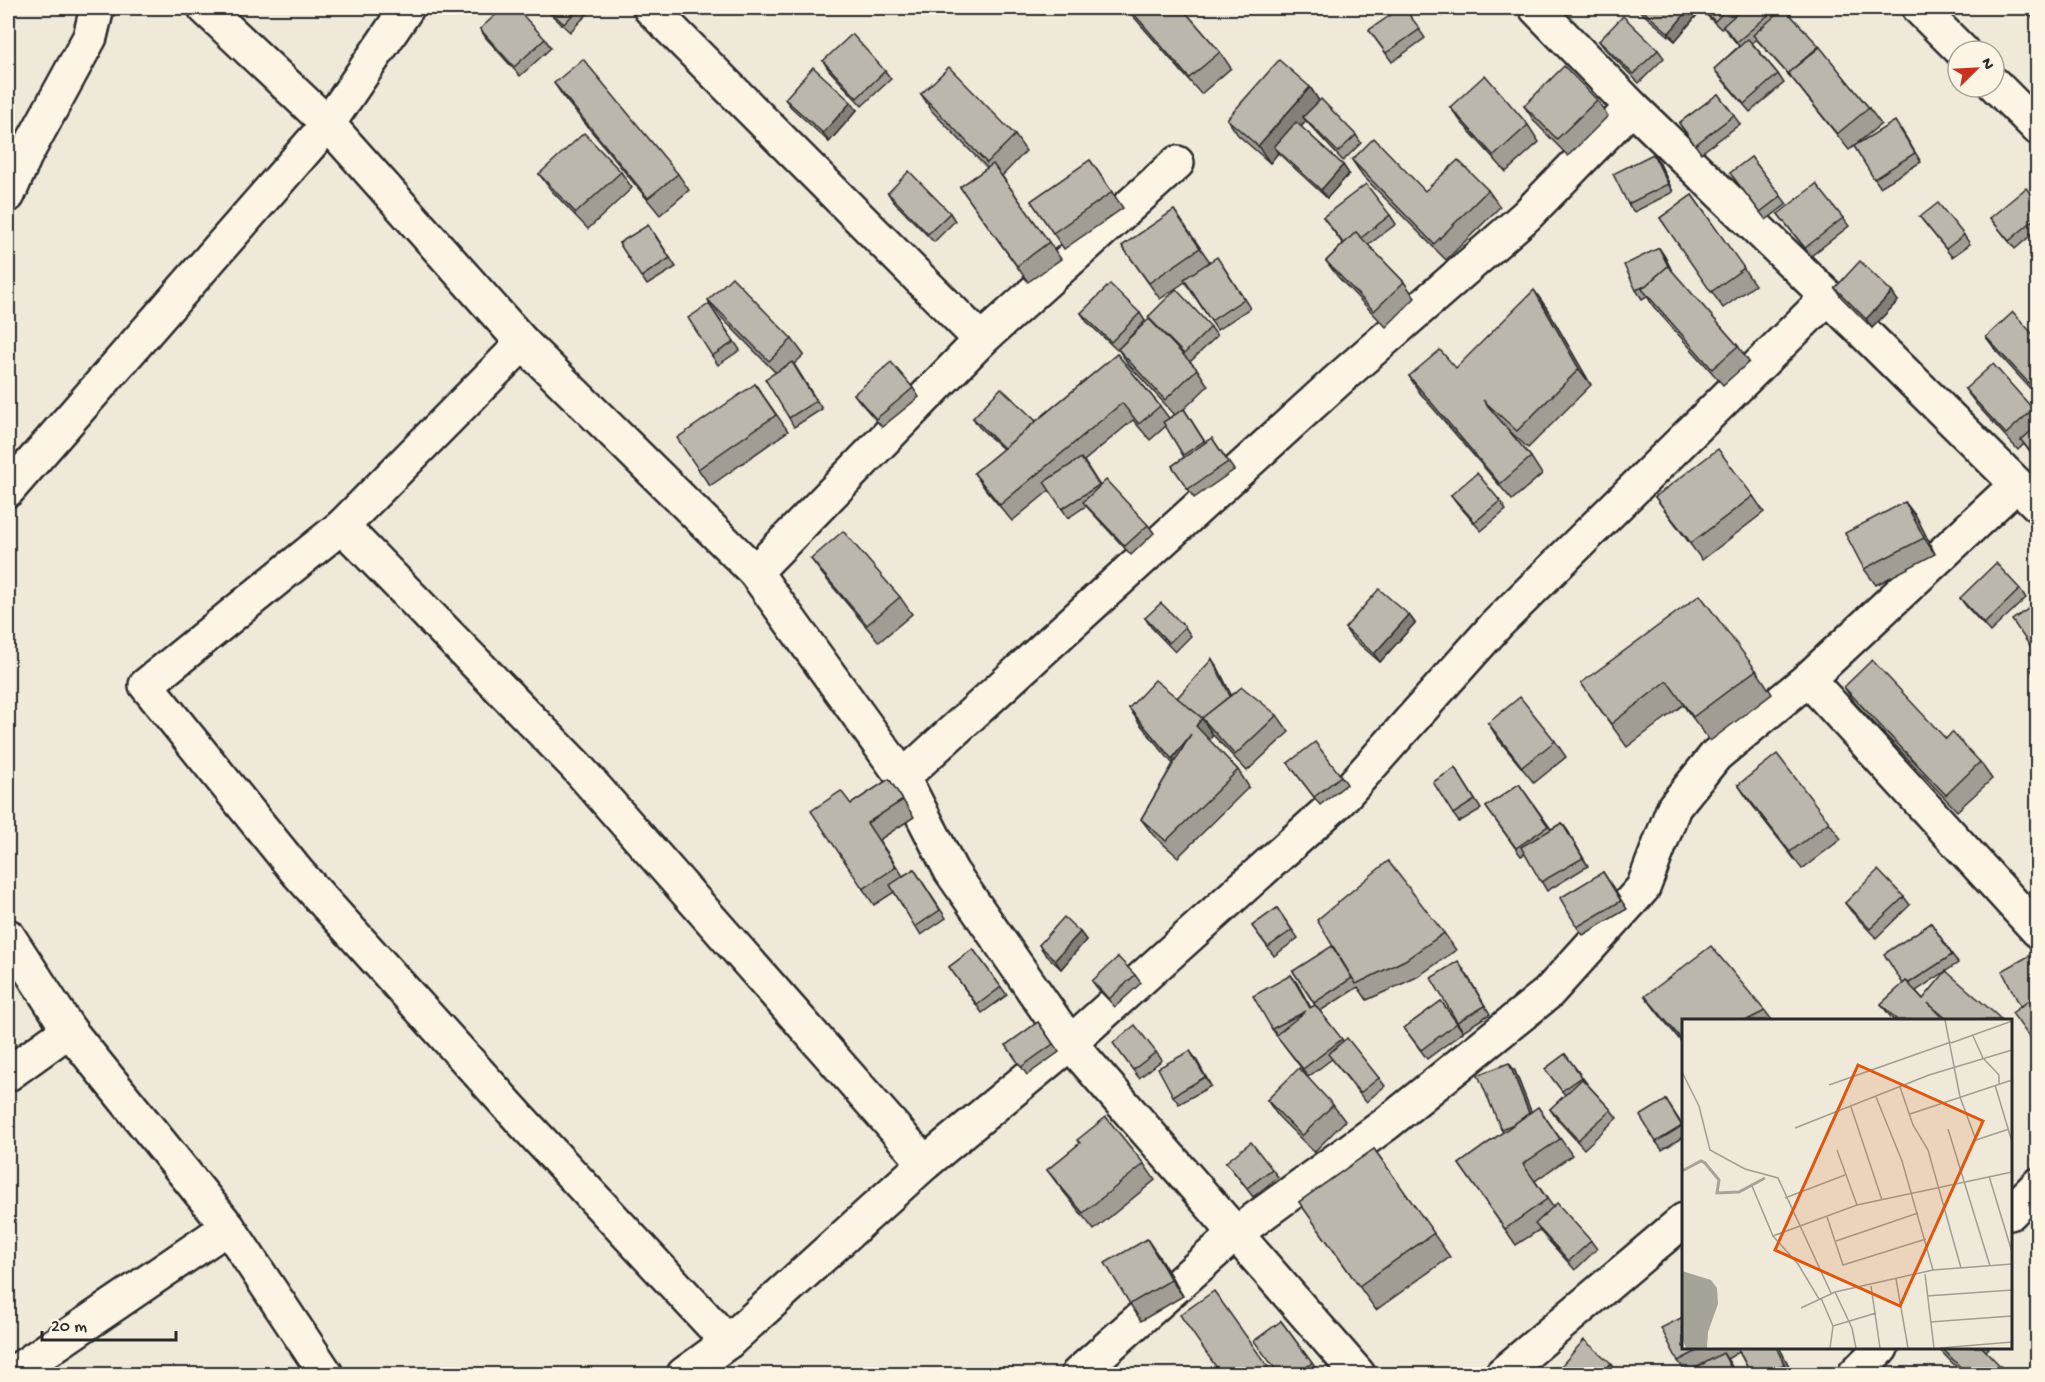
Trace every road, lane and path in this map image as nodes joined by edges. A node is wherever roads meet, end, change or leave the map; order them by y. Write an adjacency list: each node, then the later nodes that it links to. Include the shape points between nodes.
1 (97, 8): 13 (street, via 90,37)
2 (205, 8): 10 (street)
3 (407, 8): 10 (street)
4 (650, 8): 15 (street)
5 (1536, 8): 9 (street)
6 (1919, 8): 7 (street)
7 (1950, 39)
8 (2006, 96): 11 (street)
9 (1632, 107): 14 (street); 22 (street, via 1526,216 1338,380)
10 (328, 124): 16 (street); 17 (street)
11 (2037, 128)
12 (1177, 163): 15 (street)
13 (8, 195)
14 (1828, 297): 18 (street); 26 (street, via 1497,624 1339,801)
15 (981, 340): 20 (street)
16 (522, 343): 19 (street); 20 (street)
17 (8, 490)
18 (2027, 495): 21 (street)
19 (342, 526): 28 (street, via 576,766); 34 (street, via 146,685 298,873)
20 (755, 572): 22 (street)
21 (1808, 680): 23 (street); 33 (street, via 1716,756 1674,807 1643,888 1548,993 1386,1124)
22 (903, 777): 26 (street, via 951,871)
23 (2037, 931)
24 (8, 936): 25 (street)
25 (69, 1030): 27 (street); 32 (street)
26 (1071, 1043): 28 (street); 33 (street)
27 (8, 1074)
28 (925, 1163): 34 (street)
29 (2037, 1185): 30 (street)
30 (2012, 1211)
31 (1682, 1221): 41 (street)
32 (228, 1227): 36 (street); 37 (street)
33 (1236, 1233): 39 (street); 40 (street)
34 (728, 1342): 38 (street)
35 (1879, 1349): 42 (street)
36 (12, 1374)
37 (326, 1374)
38 (684, 1374)
39 (1078, 1374)
40 (1358, 1374)
41 (1502, 1374)
42 (1855, 1374)

